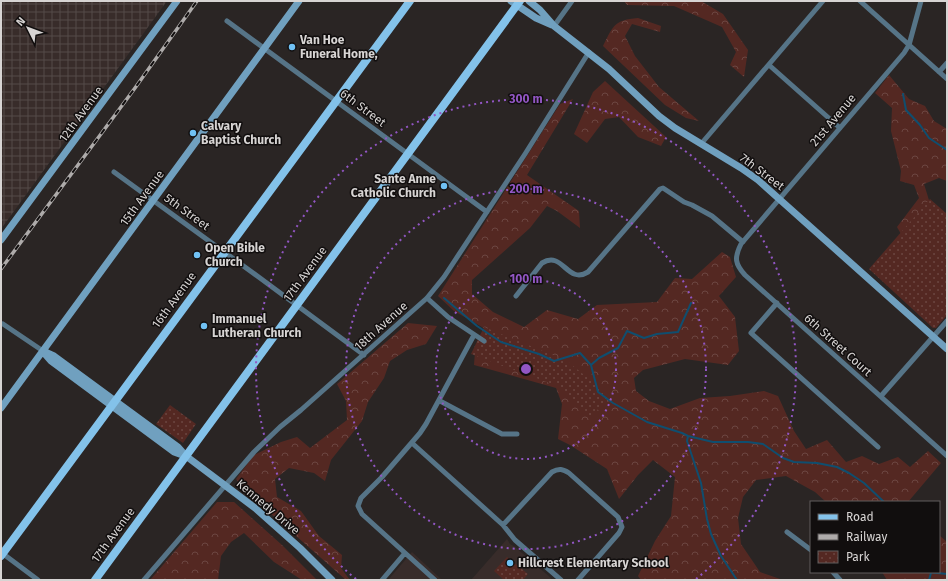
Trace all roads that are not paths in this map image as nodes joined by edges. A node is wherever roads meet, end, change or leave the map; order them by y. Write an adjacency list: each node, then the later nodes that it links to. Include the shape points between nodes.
1 (177, 1): 27 (street, 12th Avenue)
2 (299, 1): 13 (street, 15th Avenue)
3 (410, 1): 19 (main road, 16th Avenue)
4 (529, 1): 11 (street, 7th Street)
5 (572, 1): 11 (street)
6 (823, 1): 16 (street)
7 (860, 1): 12 (street)
8 (921, 1): 12 (street, 21st Avenue)
9 (516, 2): 11 (street, 7th Street, via 536,18); 22 (main road, 17th Avenue)
10 (227, 21): 13 (street, 6th Street)
11 (554, 26): 14 (street, 7th Street)
12 (908, 45): 17 (street); 20 (street, 21st Avenue)
13 (264, 49): 19 (street, 6th Street); 25 (street, 15th Avenue)
14 (589, 52): 21 (street, 7th Street, via 659,116); 26 (street, 18th Avenue)
15 (947, 64): 17 (street)
16 (769, 65): 20 (street); 21 (street)
17 (939, 72): 18 (street)
18 (947, 79)
19 (336, 100): 22 (street, 6th Street); 29 (main road, 16th Avenue)
20 (840, 128): 24 (street, 21st Avenue)
21 (702, 144): 24 (street, 7th Street, via 742,168)
22 (408, 154): 26 (street, 6th Street); 33 (main road, 17th Avenue)
23 (114, 172): 25 (street, 5th Street)
24 (780, 199): 28 (street, 21st Avenue); 37 (street, 7th Street)
25 (154, 201): 29 (street, 5th Street); 40 (street, 15th Avenue)
26 (487, 212): 31 (street, 18th Avenue)
27 (1, 240)
28 (743, 242): 30 (street, via 706,212 663,188 588,272 576,276 558,261 547,261 542,263); 32 (street, 6th Street Court, via 736,257 739,268)
29 (225, 252): 33 (street, 5th Street); 44 (main road, 16th Avenue)
30 (516, 296)
31 (427, 298): 36 (street); 41 (street, 18th Avenue)
32 (777, 304): 42 (street, 6th Street Court); 48 (street, via 751,333)
33 (297, 305): 41 (street, 5th Street); 49 (main road, 17th Avenue)
34 (947, 321): 37 (street)
35 (3, 324): 40 (street, Kennedy Drive)
36 (474, 335): 38 (street); 43 (street)
37 (934, 337): 39 (street, 7th Street); 42 (street)
38 (484, 341)
39 (947, 349)
40 (42, 351): 44 (street, Kennedy Drive, via 54,356); 45 (street, 15th Avenue)
41 (364, 355): 51 (street, 18th Avenue, via 280,427)
42 (881, 396): 50 (street, 6th Street Court)
43 (440, 400): 46 (street, via 502,434); 47 (street)
44 (113, 403): 49 (street, Kennedy Drive, via 174,452); 56 (main road, 16th Avenue)
45 (1, 408)
46 (517, 434)
47 (412, 443): 52 (street); 55 (street, via 366,492 358,506 362,514)
48 (878, 447)
49 (186, 456): 51 (street, Kennedy Drive); 58 (main road, 17th Avenue)
50 (947, 456)
51 (226, 485): 59 (street, 18th Avenue); 60 (street, Kennedy Drive, via 277,527)
52 (504, 525): 63 (street, via 515,540); 64 (street, via 548,475 557,469 569,473 618,517 622,527)
53 (787, 532): 54 (street)
54 (810, 549)
55 (405, 553): 61 (street); 62 (street)
56 (2, 554): 57 (street)
57 (38, 580)
58 (95, 580)
59 (144, 580)
60 (332, 580)
61 (382, 580)
62 (435, 580)
63 (562, 580)
64 (578, 580)

